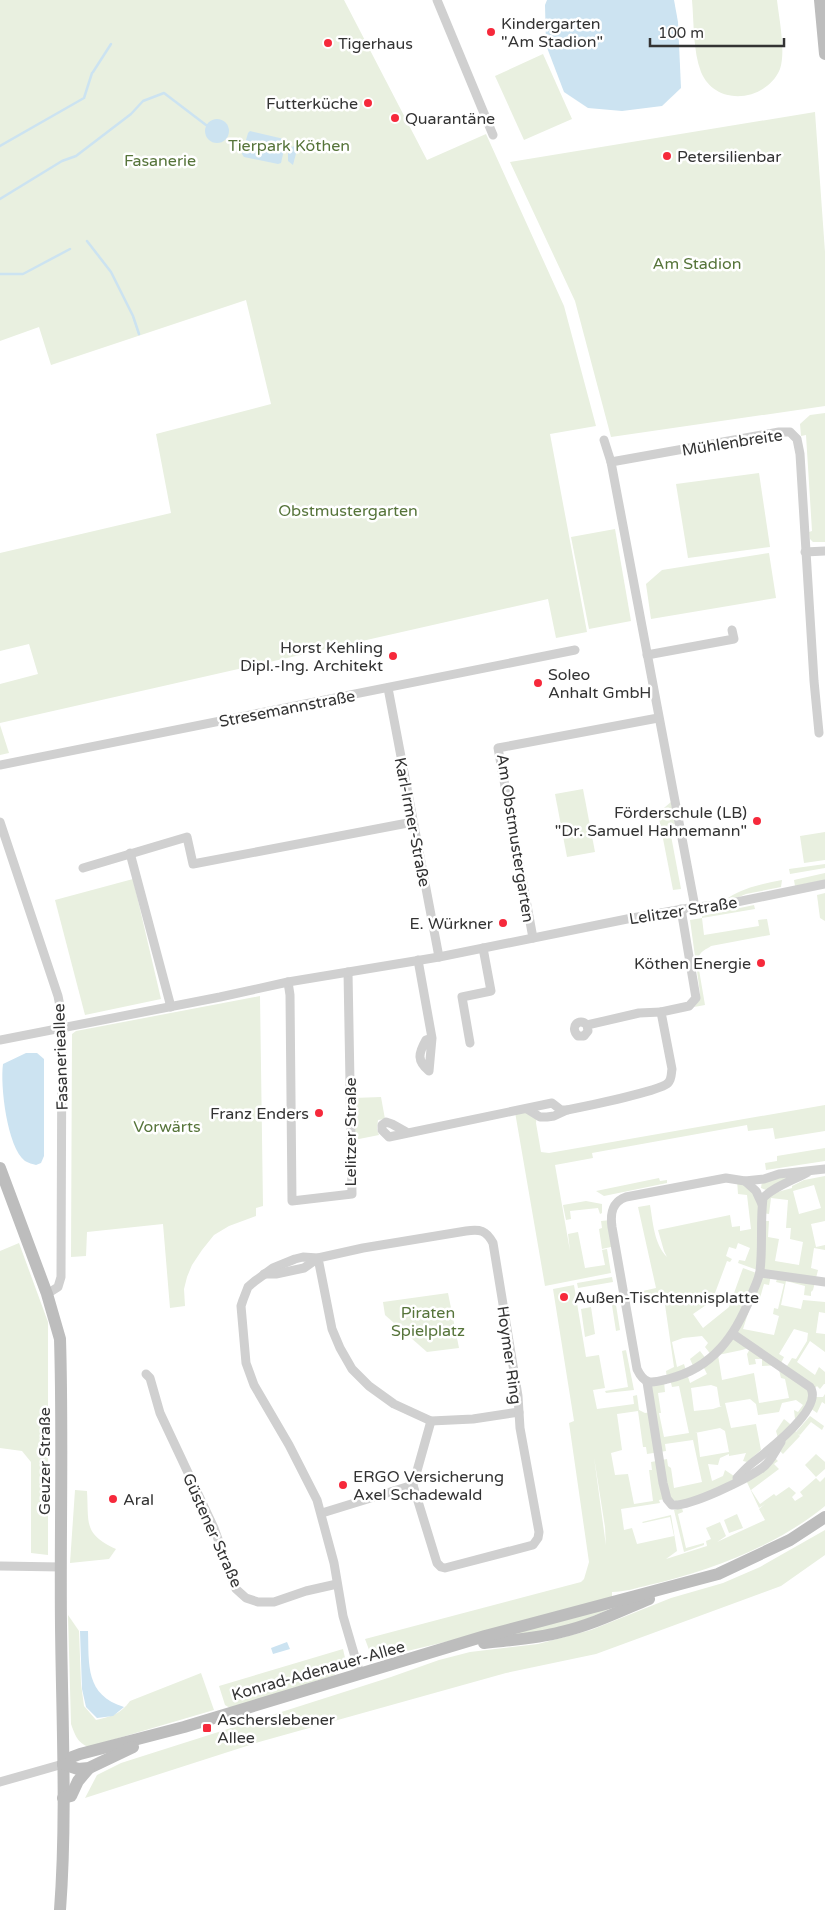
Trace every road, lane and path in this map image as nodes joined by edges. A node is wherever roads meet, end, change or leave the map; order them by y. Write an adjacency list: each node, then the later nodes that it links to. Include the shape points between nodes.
1 (437, 0): 4 (street)
2 (820, 0): 3 (main road)
3 (825, 54)
4 (494, 135)
5 (604, 440): 6 (street)
6 (611, 462): 8 (street, Mühlenbreite, via 790,432 797,439 800,454); 11 (street)
7 (825, 550): 8 (street)
8 (805, 552): 14 (street, Mühlenbreite)
9 (732, 630): 11 (street, via 734,639)
10 (574, 650): 12 (street, Stresemannstraße)
11 (647, 655): 13 (street)
12 (388, 688): 15 (street, Stresemannstraße); 17 (street, Karl-Irmer-Straße)
13 (658, 718): 21 (street); 23 (street, Am Obstmustergarten, via 498,748)
14 (819, 733)
15 (0, 765)
16 (0, 822): 32 (street, Fasanerieallee, via 58,996)
17 (413, 822): 18 (street, via 193,864 187,837); 25 (street, Karl-Irmer-Straße)
18 (130, 853): 19 (street); 29 (street)
19 (83, 868)
20 (825, 884): 21 (street, Lelitzer Straße)
21 (695, 907): 22 (street, Lelitzer Straße)
22 (681, 909): 23 (street, Lelitzer Straße); 30 (street, via 696,998 689,1006)
23 (533, 938): 24 (street, Lelitzer Straße)
24 (483, 948): 25 (street, Lelitzer Straße); 35 (street, via 491,991 462,997)
25 (438, 956): 26 (street, Lelitzer Straße)
26 (418, 960): 27 (street, Lelitzer Straße); 33 (street)
27 (348, 972): 28 (street, Lelitzer Straße); 28 (street, Lelitzer Straße, via 352,1194 292,1201)
28 (288, 982): 29 (street, Lelitzer Straße)
29 (171, 1007): 32 (street, Lelitzer Straße)
30 (661, 1012): 31 (street, via 640,1013); 37 (street, via 672,1069 668,1083 653,1090)
31 (588, 1026)
32 (62, 1028): 34 (street, Lelitzer Straße); 49 (street, Fasanerieallee, via 61,1277 58,1287)
33 (432, 1038)
34 (0, 1040)
35 (470, 1043)
36 (527, 1109): 37 (street, via 552,1103 561,1110); 37 (street, via 547,1118); 38 (street)
37 (567, 1110)
38 (408, 1133)
39 (0, 1168): 49 (main road, Geuzer Straße)
40 (825, 1169): 41 (street)
41 (808, 1172): 42 (street, via 779,1174); 44 (street)
42 (764, 1179): 43 (street); 44 (street, via 760,1184)
43 (745, 1181): 44 (street); 45 (street, via 756,1191); 52 (street, via 726,1178 626,1197 613,1207 612,1227 637,1369)
44 (764, 1190): 45 (street)
45 (762, 1205): 47 (street)
46 (318, 1258): 53 (street, Hoymer Ring, via 456,1232 484,1231 493,1243); 54 (street, Hoymer Ring, via 332,1329 352,1369 394,1404); 56 (street, via 304,1268 264,1274 248,1287 242,1306 246,1363 254,1385 305,1473)
47 (760, 1273): 48 (street); 50 (street)
48 (825, 1282)
49 (47, 1294): 59 (main road, Geuzer Straße, via 60,1339)
50 (733, 1334): 52 (street, via 703,1364 672,1378); 52 (street, via 815,1393 814,1402 795,1428 730,1485 686,1503 674,1505 668,1502)
51 (146, 1374): 60 (street, Güstener Straße, via 160,1413 214,1528 236,1589 246,1598 274,1602)
52 (647, 1382)
53 (519, 1412): 54 (street, Hoymer Ring, via 473,1419); 55 (street, via 539,1532 533,1545 441,1567 436,1563)
54 (431, 1420): 55 (street)
55 (413, 1486): 56 (street)
56 (322, 1513): 60 (street)
57 (825, 1517): 61 (main road, Konrad-Adenauer-Allee, via 790,1540 718,1574)
58 (0, 1566): 59 (street)
59 (61, 1567): 63 (main road, Geuzer Straße)
60 (337, 1584): 61 (street)
61 (360, 1674): 62 (main road, Konrad-Adenauer-Allee)
62 (184, 1727): 63 (main road, Konrad-Adenauer-Allee, via 80,1754); 64 (main road, Konrad-Adenauer-Allee)
63 (63, 1764): 64 (main road, via 78,1769); 65 (street); 66 (main road, Geuzer Straße)
64 (89, 1768): 66 (main road, via 71,1796)
65 (0, 1782)
66 (63, 1798): 67 (main road, Geuzer Straße)
67 (60, 1910)

